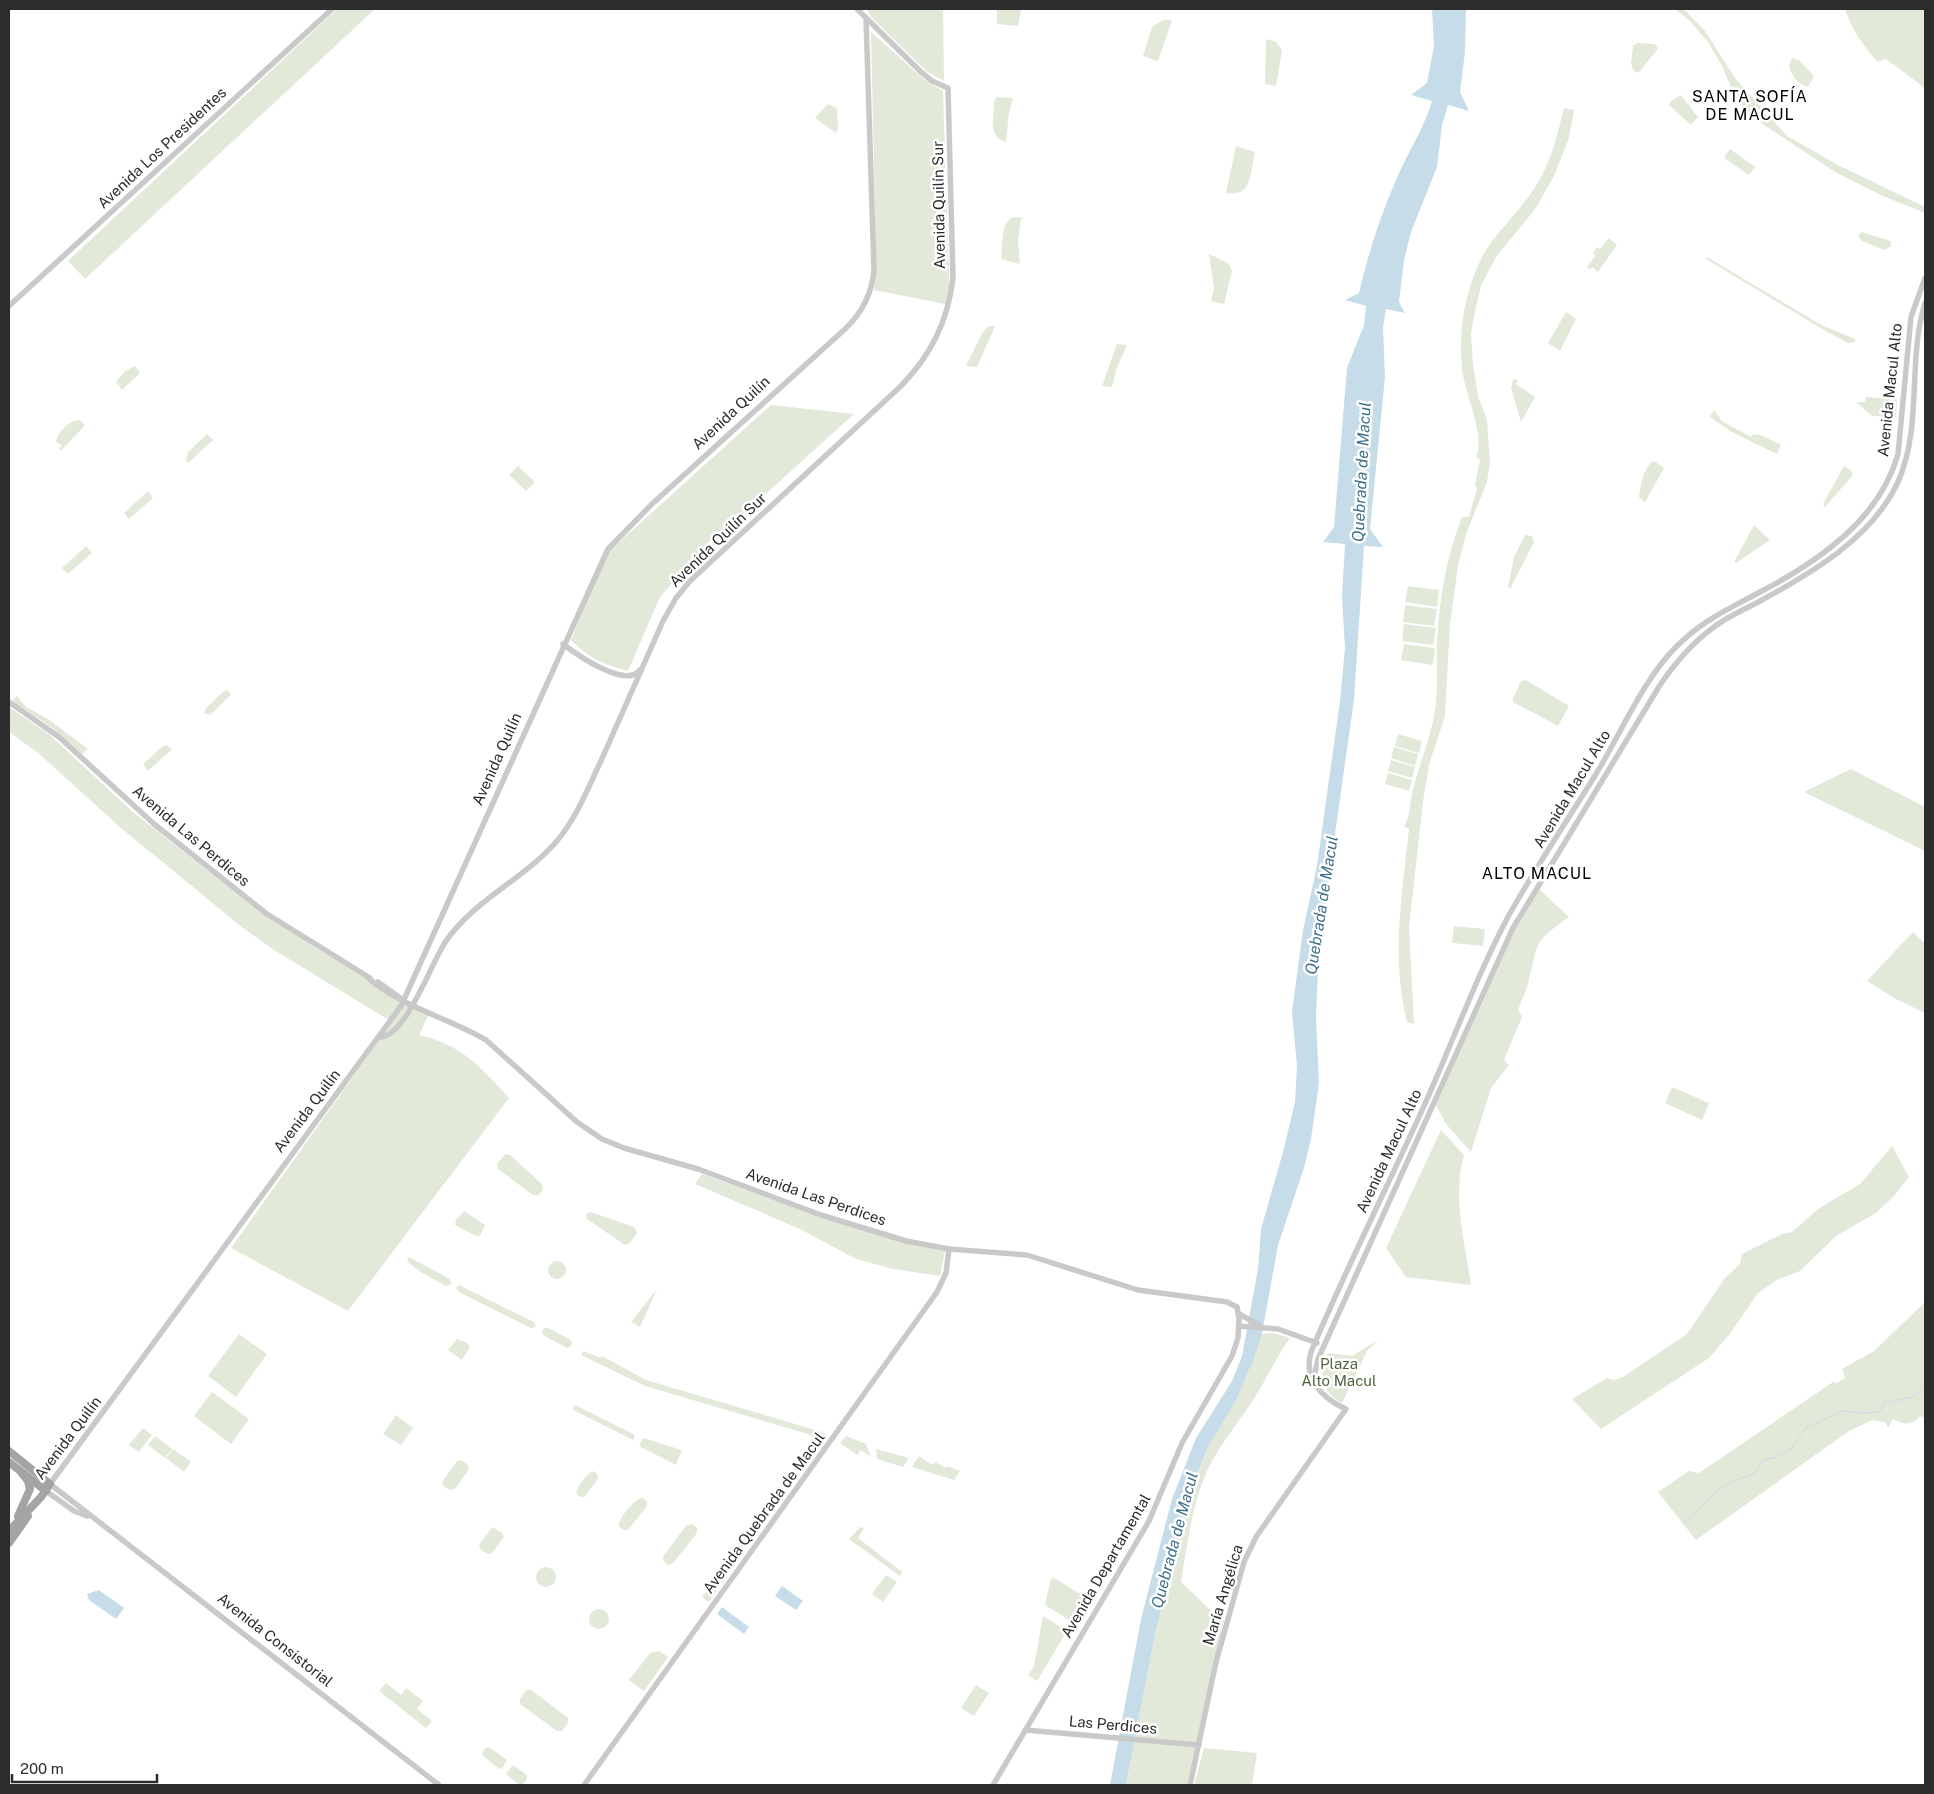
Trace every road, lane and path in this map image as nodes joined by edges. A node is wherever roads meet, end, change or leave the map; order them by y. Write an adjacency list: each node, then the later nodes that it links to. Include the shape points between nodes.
1 (332, 9): 6 (street, Avenida Los Presidentes)
2 (857, 9): 3 (street)
3 (866, 18): 7 (street, Avenida Quilín, via 874,258 874,278 868,297 850,324 611,544); 8 (street, Avenida Quilín Sur, via 925,75 948,88 954,278 948,306 936,340 901,386 687,585 668,610)
4 (1925, 278): 23 (street, Avenida Macul Alto, via 1911,317 1899,445 1883,491 1859,522 1831,546 1786,577 1729,606 1699,627 1675,647 1658,670 1498,936)
5 (1925, 303): 24 (street, Avenida Macul Alto, via 1916,344 1910,443 1902,473 1890,496 1869,524 1834,553 1802,576 1733,614 1706,633 1680,658 1660,685 1513,928)
6 (9, 306)
7 (563, 644): 9 (street, via 591,664); 12 (street, Avenida Quilín)
8 (643, 666): 9 (street, via 637,674); 10 (street, Avenida Quilín Sur)
9 (630, 676): 10 (street, via 634,681)
10 (633, 691): 13 (street, Avenida Quilín Sur, via 580,807 562,835 543,856 463,922)
11 (9, 702): 16 (street, Avenida Las Perdices, via 59,737 154,824 262,910 366,976 391,996)
12 (431, 941): 13 (street); 14 (street, Avenida Quilín)
13 (443, 946): 15 (street, Avenida Quilín Sur)
14 (427, 950): 15 (street); 16 (street, Avenida Quilín)
15 (437, 957): 17 (street, Avenida Quilín Sur)
16 (403, 1000): 17 (street, Avenida Las Perdices); 18 (street, Avenida Quilín)
17 (413, 1004): 18 (street, Avenida Quilín Sur, via 393,1033); 19 (street, Avenida Las Perdices, via 486,1040 572,1118 602,1139 724,1178 821,1215 906,1241)
18 (380, 1037): 29 (street, Avenida Quilín)
19 (949, 1248): 20 (street, Avenida Las Perdices, via 1027,1255 1138,1290 1227,1302 1237,1307); 36 (street, Avenida Quebrada de Macul, via 946,1273 937,1292)
20 (1239, 1314): 21 (street, Avenida Las Perdices); 22 (street)
21 (1247, 1323): 22 (street); 23 (street, via 1286,1331)
22 (1239, 1326): 33 (street, Avenida Departamental, via 1232,1356 1182,1443 1148,1521)
23 (1315, 1342): 24 (street); 25 (street, Avenida Macul Alto, via 1308,1364)
24 (1325, 1346): 25 (street, Avenida Macul Alto, via 1315,1369)
25 (1316, 1386): 34 (street, María Angélica, via 1327,1398 1346,1409 1247,1554 1216,1662)
26 (9, 1452): 29 (main road, Avenida Consistorial)
27 (9, 1462): 28 (main road, Avenida Consistorial)
28 (21, 1472): 29 (main road, Avenida Consistorial); 31 (main road, via 30,1486 30,1493)
29 (48, 1488): 30 (main road, Avenida Quilín); 35 (street, Avenida Consistorial, via 205,1602)
30 (37, 1503): 31 (main road, Avenida Quilín); 32 (main road, Avenida Quilín)
31 (10, 1530)
32 (9, 1543)
33 (1025, 1730): 34 (street, Las Perdices); 37 (street, Avenida Departamental)
34 (1198, 1745): 38 (street, María Angélica)
35 (439, 1785)
36 (584, 1785)
37 (993, 1785)
38 (1190, 1785)

